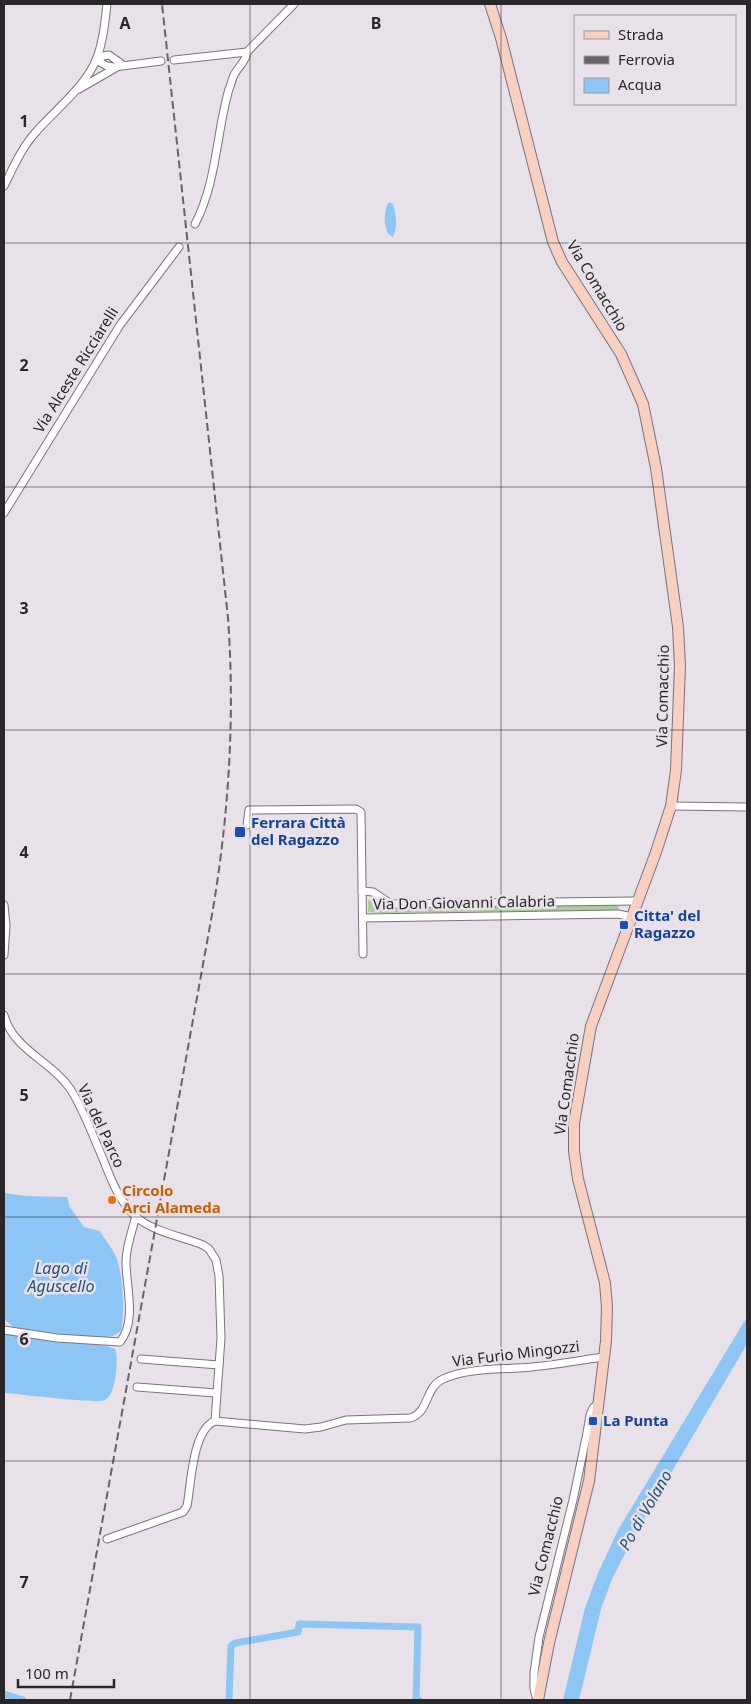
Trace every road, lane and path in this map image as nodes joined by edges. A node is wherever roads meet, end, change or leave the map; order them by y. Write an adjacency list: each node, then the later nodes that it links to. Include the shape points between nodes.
1 (107, 4): 4 (street)
2 (294, 4): 5 (street)
3 (490, 4): 16 (main road, Via Comacchio, via 553,242 562,262 621,354 647,420 680,648 679,724)
4 (102, 39): 6 (street); 7 (street)
5 (248, 52): 8 (street); 13 (street, via 230,89 220,126 212,180)
6 (112, 57): 7 (street, via 106,55); 10 (street)
7 (96, 60): 10 (street, via 107,66); 11 (street, via 89,74)
8 (174, 60)
9 (160, 61): 10 (street)
10 (123, 65): 11 (street)
11 (72, 93): 12 (street, via 31,138)
12 (4, 186)
13 (195, 224)
14 (180, 247): 15 (street, Via Alceste Ricciarelli, via 120,325)
15 (4, 514)
16 (671, 806): 17 (street); 20 (main road, Via Comacchio)
17 (747, 807)
18 (247, 825): 19 (street, via 249,810 359,810 362,814)
19 (362, 891): 20 (street, Via Don Giovanni Calabria, via 373,892 391,904); 23 (street, Via Don Giovanni Calabria)
20 (638, 901): 22 (main road, Via Comacchio)
21 (4, 905): 25 (street)
22 (632, 917): 23 (street, Via Don Giovanni Calabria, via 618,914); 29 (main road, Via Comacchio, via 591,1026 574,1123 578,1179 605,1283)
23 (363, 918): 24 (street)
24 (364, 954)
25 (4, 955)
26 (4, 1015): 27 (street, Via del Parco, via 20,1043 70,1089 117,1192)
27 (136, 1216): 28 (street, via 126,1260 128,1321 125,1336 120,1342 57,1338); 31 (street, Via del Parco, via 155,1228 203,1244 213,1254 218,1267 221,1307)
28 (4, 1330)
29 (604, 1357): 34 (street, Via Furio Mingozzi, via 449,1376 435,1384 421,1412 410,1418 346,1420 305,1429); 36 (main road, Via Comacchio, via 589,1481)
30 (141, 1359): 31 (street)
31 (219, 1365): 33 (street, Via del Parco)
32 (136, 1387): 33 (street)
33 (216, 1393): 34 (street, Via del Parco)
34 (215, 1422): 35 (street, via 208,1426 195,1454 187,1506 183,1512)
35 (107, 1539)
36 (537, 1700)

